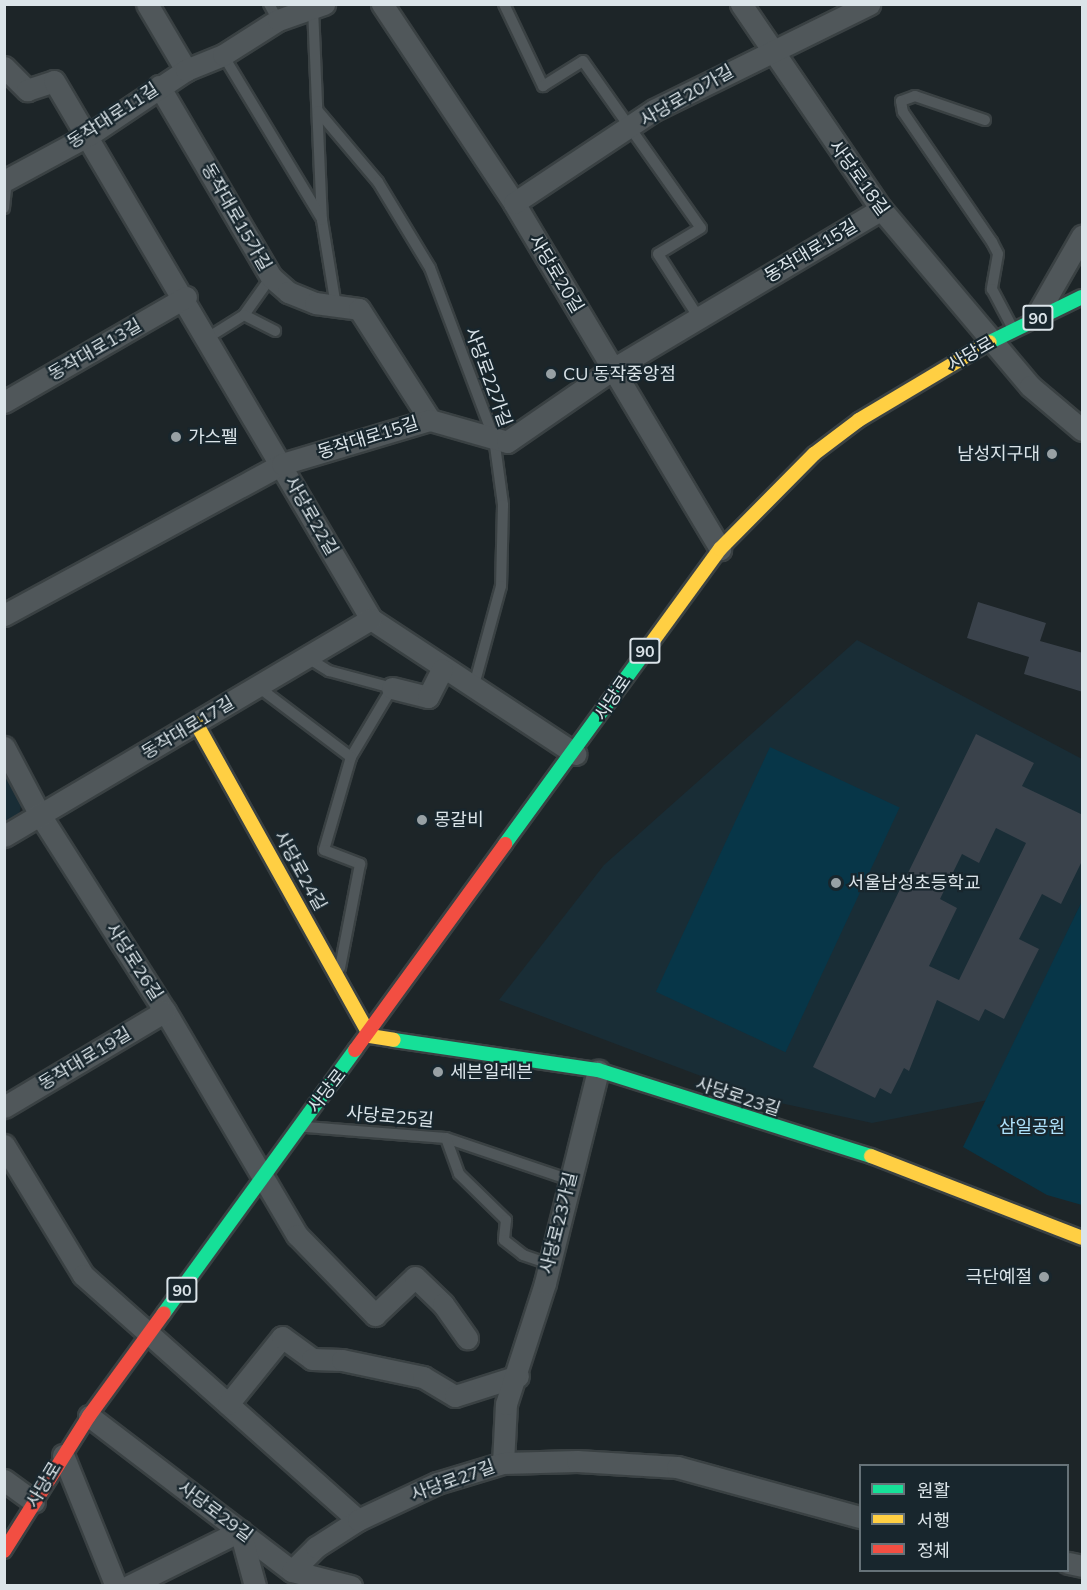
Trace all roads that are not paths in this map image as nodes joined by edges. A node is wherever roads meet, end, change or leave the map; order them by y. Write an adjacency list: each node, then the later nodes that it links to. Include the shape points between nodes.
1 (147, 4): 11 (street)
2 (382, 4): 18 (street, 사당로20길)
3 (504, 4): 15 (lane, via 543,86 583,61)
4 (741, 4): 8 (street, 사당로18길)
5 (869, 4): 8 (street, 사당로20가길)
6 (319, 6): 7 (street, 동작대로11길); 13 (lane)
7 (273, 12): 9 (street, 동작대로11길)
8 (769, 51): 15 (street, 사당로20가길, via 654,110); 20 (street, 사당로18길)
9 (222, 55): 11 (street, 동작대로11길); 21 (lane)
10 (4, 67): 16 (street, 사당로22길, via 27,90 54,81)
11 (186, 70): 12 (street, 동작대로11길)
12 (159, 86): 16 (street, 동작대로11길); 23 (street, 동작대로15가길)
13 (318, 111): 21 (lane); 38 (lane, 사당로22가길, via 378,182 430,267)
14 (985, 120): 30 (lane, via 915,96 901,101 903,112 998,254 992,289)
15 (631, 128): 18 (street, 사당로20가길); 28 (lane, via 701,228 658,254)
16 (89, 135): 17 (street, 동작대로11길); 24 (street, 사당로22길)
17 (6, 180): 19 (lane)
18 (513, 203): 34 (street, 사당로20길)
19 (4, 208)
20 (880, 209): 28 (street, 동작대로15길); 33 (street, 사당로18길)
21 (322, 219): 26 (lane)
22 (1083, 236): 29 (street)
23 (271, 277): 26 (street, 동작대로15가길, via 288,292); 27 (lane)
24 (186, 297): 32 (street, 사당로22길); 35 (street, 동작대로13길)
25 (1083, 297): 29 (main road, 사당로 / 90)
26 (336, 306): 36 (street, 동작대로15가길, via 359,309)
27 (244, 315): 31 (lane); 32 (lane)
28 (699, 318): 34 (street, 동작대로15길)
29 (1034, 320): 30 (main road, 사당로 / 90)
30 (1014, 330): 33 (main road, 사당로 / 90)
31 (275, 331)
32 (209, 337): 39 (street, 사당로22길)
33 (993, 340): 37 (street, 사당로18길, via 1030,386); 40 (main road, 사당로 / 90, via 859,420 823,447)
34 (613, 369): 38 (street, 동작대로15길, via 507,442); 40 (street, 사당로20길)
35 (4, 402)
36 (430, 420): 38 (street, 동작대로15길); 39 (street, 동작대로15길)
37 (1083, 430)
38 (494, 438): 47 (lane, 사당로22가길, via 503,505 501,586)
39 (282, 464): 41 (street, 동작대로15길); 42 (street, 사당로22길)
40 (720, 549): 50 (main road, 사당로 / 90, via 674,608)
41 (4, 615)
42 (371, 619): 43 (street, 동작대로17길); 44 (street, 사당로22길)
43 (308, 658): 45 (street, 동작대로17길); 46 (lane, via 328,670)
44 (442, 669): 46 (street, via 428,697); 47 (street, 사당로22길)
45 (257, 686): 48 (street, 동작대로17길); 51 (lane)
46 (392, 688): 51 (lane)
47 (473, 689): 50 (street, 사당로22길)
48 (196, 723): 52 (street, 동작대로17길); 54 (main road, 사당로24길)
49 (4, 747): 52 (street, 사당로26길)
50 (576, 754): 56 (main road, 사당로 / 90)
51 (351, 757): 54 (lane, via 324,850 360,864)
52 (40, 815): 53 (street, 동작대로17길); 55 (street, 사당로26길)
53 (4, 836)
54 (339, 977): 56 (main road, 사당로24길)
55 (165, 1011): 58 (street, 동작대로19길); 62 (street, 사당로26길)
56 (370, 1036): 57 (main road, 사당로23길); 59 (main road, 사당로 / 90)
57 (598, 1070): 63 (street, 사당로23가길); 64 (main road, 사당로23길, via 914,1170)
58 (4, 1107)
59 (300, 1126): 60 (lane, 사당로25길); 62 (main road, 사당로 / 90)
60 (446, 1138): 63 (lane); 65 (lane, 사당로25길, via 459,1174 506,1220 504,1240 523,1255)
61 (4, 1145): 66 (street, via 83,1275)
62 (263, 1178): 66 (main road, 사당로 / 90); 67 (street, via 297,1235 375,1315 415,1277 443,1304)
63 (570, 1180): 65 (street, 사당로23가길)
64 (1083, 1238)
65 (549, 1264): 68 (street, 사당로23가길)
66 (150, 1334): 69 (street); 70 (main road, 사당로 / 90)
67 (467, 1338)
68 (518, 1376): 69 (street, via 455,1396 423,1377 342,1359 312,1359 282,1337); 72 (street, 사당로23가길, via 506,1404)
69 (228, 1404): 76 (street)
70 (89, 1416): 71 (main road, 사당로 / 90); 77 (street, 사당로29길)
71 (63, 1455): 74 (main road, 사당로 / 90); 80 (street)
72 (503, 1463): 75 (street, 사당로27길, via 577,1461 677,1467); 76 (street, 사당로27길, via 437,1484)
73 (4, 1480): 74 (street)
74 (34, 1502): 78 (main road, 사당로 / 90)
75 (859, 1516)
76 (358, 1520): 79 (street, 사당로27길, via 316,1546)
77 (240, 1531): 79 (street, 사당로29길); 81 (street); 82 (street)
78 (4, 1551)
79 (292, 1571): 83 (street, 사당로29길)
80 (116, 1586)
81 (129, 1586)
82 (255, 1586)
83 (351, 1586)

